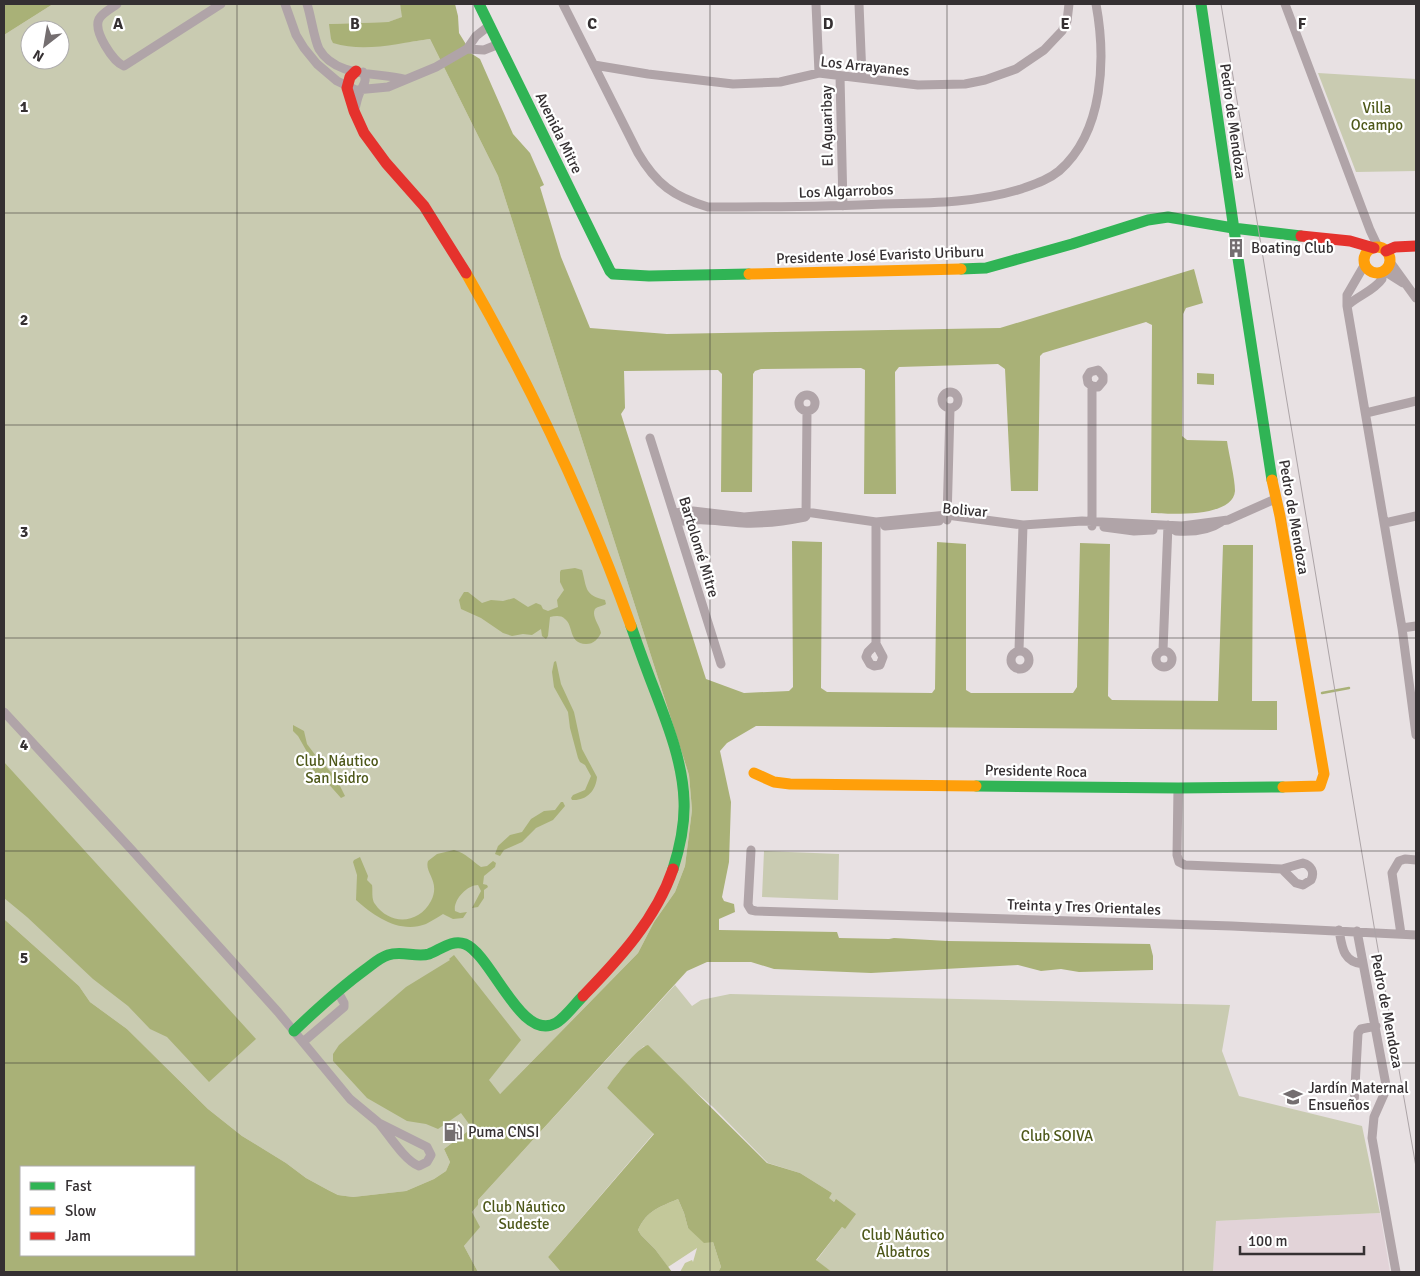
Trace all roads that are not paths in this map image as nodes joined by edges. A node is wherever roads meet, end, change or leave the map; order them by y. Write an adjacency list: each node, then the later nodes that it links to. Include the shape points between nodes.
1 (118, 4): 2 (street, via 100,17 97,26 114,60 124,66)
2 (220, 4)
3 (285, 4): 22 (street, via 304,48 317,64)
4 (307, 4): 17 (street, via 319,48 333,63)
5 (480, 4): 13 (street, Avenida Mitre)
6 (563, 4): 16 (street, Los Algarrobos)
7 (816, 4): 18 (street, El Aguaribay)
8 (859, 4): 20 (street)
9 (1069, 4): 20 (street, Los Arrayanes, via 1067,21 1054,41 1031,60 1001,75 965,84 944,85 894,83)
10 (1096, 4): 25 (street, Los Algarrobos, via 1100,53 1095,105 1079,146 1059,171 1037,184 982,199)
11 (1202, 4): 26 (street, Pedro de Mendoza)
12 (1285, 4): 29 (street)
13 (490, 25): 14 (street, Avenida Mitre); 15 (street)
14 (499, 44): 15 (street, via 484,50); 32 (street, Avenida Mitre)
15 (466, 50): 21 (street, via 436,67)
16 (594, 65): 18 (street, Los Arrayanes, via 733,84 780,82); 25 (street, Los Algarrobos, via 643,162 656,179 688,202 708,207)
17 (359, 72): 21 (street); 22 (street, via 349,77); 23 (street, via 366,80)
18 (819, 73): 19 (street, Los Arrayanes)
19 (840, 76): 20 (street, Los Arrayanes); 25 (street, El Aguaribay)
20 (862, 77)
21 (404, 79): 23 (street, via 388,87)
22 (347, 86): 23 (street); 24 (street)
23 (360, 90): 24 (street)
24 (354, 113): 71 (street, via 387,166 425,206 451,246 497,326 555,440 640,651 680,769 684,803 674,864 645,922 622,954 556,1023 541,1027 528,1019 476,952 463,944 451,944 424,956 385,955)
25 (843, 206)
26 (1233, 228): 27 (street, Presidente José Evaristo Uriburu); 32 (street, Presidente José Evaristo Uriburu, via 1160,217 979,268 649,276); 41 (street, Pedro de Mendoza)
27 (1350, 241): 29 (street, Presidente José Evaristo Uriburu); 30 (street)
28 (1416, 246): 29 (street, Presidente José Evaristo Uriburu)
29 (1379, 249): 30 (street, via 1367,252); 31 (street, via 1390,258)
30 (1365, 260): 31 (street, via 1371,272); 34 (street, via 1346,295)
31 (1385, 269): 33 (street, via 1408,287); 34 (street, via 1379,284)
32 (613, 274)
33 (1416, 298)
34 (1347, 306): 39 (street)
35 (1092, 386): 48 (street)
36 (1416, 401): 39 (street)
37 (950, 408): 45 (street)
38 (807, 412): 42 (street)
39 (1366, 413): 46 (street)
40 (650, 438): 44 (street, Bartolomé Mitre)
41 (1275, 499): 50 (street, Bolivar, via 1221,521); 61 (street, Pedro de Mendoza, via 1324,774)
42 (806, 514): 44 (street, Bolivar, via 763,523); 47 (street, Bolivar)
43 (1416, 516): 46 (street)
44 (676, 518): 56 (street, Bartolomé Mitre)
45 (947, 518): 47 (street, Bolivar); 49 (street, Bolivar)
46 (1385, 523): 52 (street)
47 (876, 524): 53 (street)
48 (1092, 524): 49 (street, Bolivar); 50 (street, Bolivar, via 1134,531)
49 (1023, 527): 54 (street)
50 (1168, 528): 55 (street)
51 (1416, 626): 52 (street)
52 (1402, 628): 58 (street)
53 (876, 649)
54 (1020, 650)
55 (1163, 650)
56 (722, 664)
57 (4, 712): 73 (street)
58 (1416, 729): 59 (street)
59 (1416, 735)
60 (754, 773): 62 (street, Presidente Roca, via 774,782 790,784)
61 (1320, 786): 62 (street, Presidente Roca)
62 (1178, 788): 65 (street, via 1179,862 1185,865)
63 (751, 850): 66 (street, Treinta y Tres Orientales, via 748,905 751,910)
64 (1416, 860): 68 (street, via 1398,861 1392,873)
65 (1282, 869)
66 (1339, 930): 67 (street, Treinta y Tres Orientales); 70 (street, via 1342,948 1348,958)
67 (1357, 931): 68 (street, Treinta y Tres Orientales); 70 (street, Pedro de Mendoza)
68 (1401, 934): 69 (street, Treinta y Tres Orientales)
69 (1416, 935)
70 (1364, 964): 72 (street, Pedro de Mendoza)
71 (338, 992): 73 (street); 74 (street, via 344,1007)
72 (1376, 1026): 75 (street, via 1361,1029 1358,1033); 77 (street, Pedro de Mendoza, via 1386,1085 1374,1117 1372,1138)
73 (294, 1031): 74 (street)
74 (303, 1042): 76 (street, via 350,1099)
75 (1354, 1104)
76 (379, 1123): 76 (street, via 414,1164 419,1166 428,1162 431,1155 426,1147)
77 (1396, 1272)

